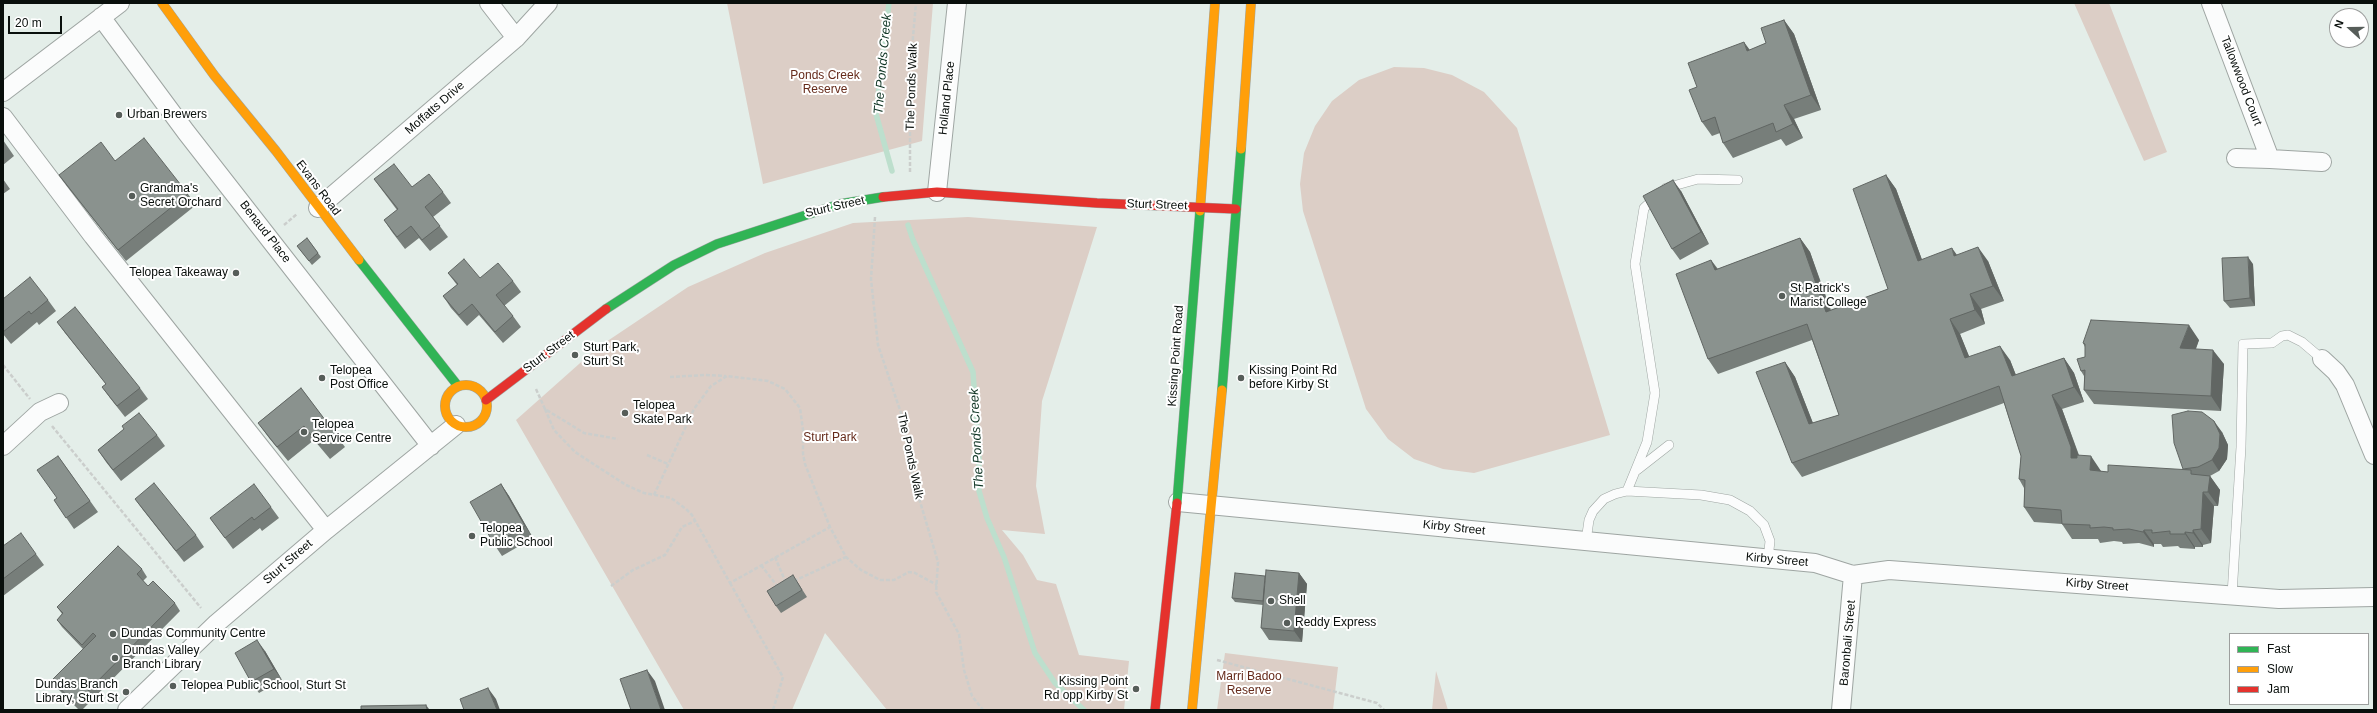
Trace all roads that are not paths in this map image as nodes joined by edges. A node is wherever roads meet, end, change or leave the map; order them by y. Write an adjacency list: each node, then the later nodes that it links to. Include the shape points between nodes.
1 (120, 3): 9 (street)
2 (162, 3): 19 (street, Evans Road, via 214,75 276,151)
3 (489, 3): 10 (street)
4 (548, 3): 10 (street, Moffatts Drive)
5 (957, 3): 17 (street, Holland Place)
6 (1215, 3): 18 (street, Kissing Point Road)
7 (1251, 3): 20 (street)
8 (2211, 3): 14 (street, Tallowwood Court)
9 (101, 17): 11 (street); 28 (street, Benaud Place, via 186,132)
10 (516, 38): 19 (street, Moffatts Drive)
11 (3, 92)
12 (3, 117): 34 (street, via 93,236)
13 (2236, 158): 14 (street)
14 (2270, 159): 15 (street)
15 (2322, 162)
16 (1738, 180): 30 (lane, via 1698,179 1664,189 1644,208 1635,264 1655,393 1648,442)
17 (937, 192): 18 (street, Sturt Street, via 1097,203); 23 (street, Sturt Street, via 840,204 792,217 717,244 674,265 634,289)
18 (1199, 206): 20 (street, Sturt Street); 32 (street, Kissing Point Road)
19 (318, 208): 22 (street, Evans Road)
20 (1236, 209): 33 (street)
21 (2322, 359): 29 (street, via 2345,385); 38 (lane, via 2302,342 2288,335 2272,343 2243,344 2241,447)
22 (458, 386): 23 (street, via 475,387); 25 (street, via 449,393 445,405 448,416)
23 (486, 400): 25 (street, via 486,412 479,422 468,426)
24 (59, 403): 27 (street, via 40,412)
25 (456, 425): 28 (street, Sturt Street)
26 (1669, 445): 30 (lane)
27 (3, 446)
28 (431, 446): 34 (street, Sturt Street)
29 (2374, 455)
30 (1636, 471): 31 (lane)
31 (1627, 491): 35 (lane, via 1604,499 1593,511); 36 (lane, via 1701,495 1730,500 1750,511 1764,525 1770,541)
32 (1178, 502): 33 (street, Kirby Street); 41 (street, Kissing Point Road)
33 (1212, 504): 35 (street, Kirby Street); 42 (street)
34 (326, 530): 40 (street, Sturt Street, via 217,623)
35 (1586, 541): 36 (street, Kirby Street)
36 (1768, 560): 37 (street, Kirby Street, via 1820,564)
37 (1853, 576): 38 (street, Kirby Street, via 1889,570); 43 (street, Baronbali Street)
38 (2232, 594): 39 (street, Kirby Street, via 2279,599)
39 (2374, 597)
40 (127, 710)
41 (1155, 710)
42 (1192, 710)
43 (1841, 710)

